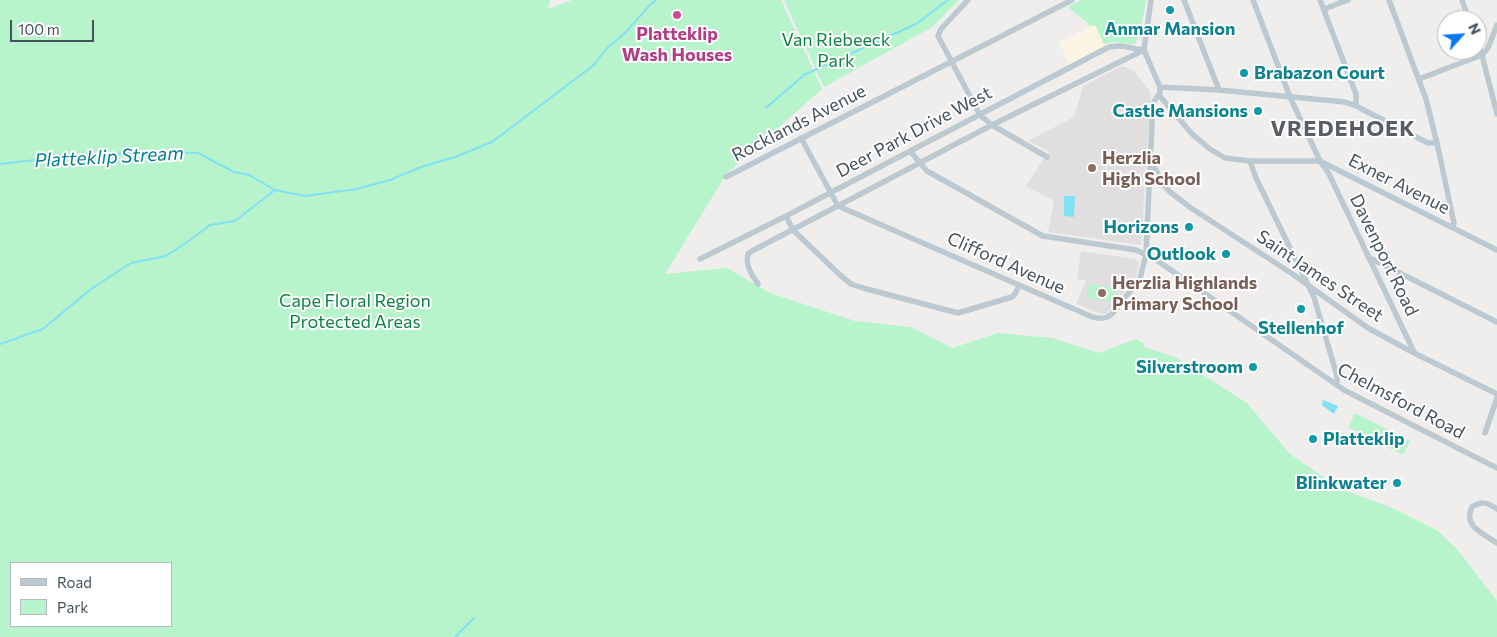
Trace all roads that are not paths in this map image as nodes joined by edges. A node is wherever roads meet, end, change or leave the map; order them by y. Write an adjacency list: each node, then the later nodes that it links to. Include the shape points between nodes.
1 (968, 0): 17 (street, via 940,29 938,36)
2 (1072, 0): 17 (street, Rocklands Avenue)
3 (1151, 0): 13 (street)
4 (1184, 0): 20 (street)
5 (1253, 0): 22 (street, Davenport Road)
6 (1320, 0): 9 (street)
7 (1348, 0): 9 (street)
8 (1389, 0): 18 (street)
9 (1324, 9): 23 (street, via 1356,94)
10 (1497, 25): 12 (street)
11 (1116, 45): 13 (street); 14 (street, via 1122,51); 25 (street, Deer Park Drive West)
12 (1487, 49)
13 (1144, 50): 14 (street); 19 (street)
14 (1123, 60): 26 (street)
15 (1469, 60): 18 (street)
16 (1483, 60): 24 (street)
17 (951, 62): 25 (street); 27 (street, Rocklands Avenue)
18 (1419, 79): 28 (street)
19 (1160, 87): 20 (street); 21 (street)
20 (1219, 90): 22 (street)
21 (1159, 95): 30 (street, via 1153,103); 32 (street, Exner Avenue, via 1192,134 1210,149 1225,158)
22 (1290, 97): 23 (street); 33 (street, Davenport Road)
23 (1356, 106): 28 (street, via 1428,143)
24 (1497, 114)
25 (980, 115): 26 (street); 29 (street, Deer Park Drive West)
26 (992, 125): 31 (street); 34 (street)
27 (801, 138): 35 (street, Rocklands Avenue); 36 (street)
28 (1437, 143): 39 (street, via 1454,223)
29 (910, 151): 34 (street); 36 (street, Deer Park Drive West)
30 (1150, 156): 42 (street); 48 (street, Saint James Street, via 1156,174 1170,192)
31 (1047, 157)
32 (1250, 161): 33 (street, Exner Avenue); 48 (street)
33 (1320, 161): 39 (street, Exner Avenue); 43 (street, Davenport Road)
34 (920, 164): 37 (street); 42 (street, via 926,171 1043,236)
35 (726, 177)
36 (830, 193): 37 (street); 38 (street, Deer Park Drive West)
37 (838, 206): 40 (street); 49 (street, Clifford Avenue)
38 (786, 216): 40 (street); 44 (street, Deer Park Drive West)
39 (1452, 227): 41 (street, Exner Avenue)
40 (793, 230): 47 (street, via 749,253 748,267); 49 (street, via 852,284 952,312 964,312 1009,299)
41 (1497, 250)
42 (1146, 254): 49 (street, Clifford Avenue, via 1140,279 1112,314 1103,319); 54 (street, Chelmsford Road)
43 (1368, 257): 45 (street); 46 (street, Davenport Road)
44 (700, 258)
45 (1391, 269): 46 (street, via 1383,269); 50 (street)
46 (1377, 275): 51 (street, Davenport Road)
47 (758, 284)
48 (1308, 285): 52 (street, Saint James Street, via 1368,328); 54 (street, via 1337,376)
49 (1019, 286)
50 (1497, 322)
51 (1404, 330): 52 (street, Davenport Road); 53 (street, Davenport Road)
52 (1398, 344): 53 (street, Saint James Street)
53 (1414, 353): 55 (street, Saint James Street)
54 (1335, 384): 57 (street, Chelmsford Road)
55 (1497, 396): 56 (street)
56 (1485, 433)
57 (1497, 468)
58 (1497, 509): 59 (street, via 1481,502 1472,507 1468,516 1474,527)
59 (1497, 542)

